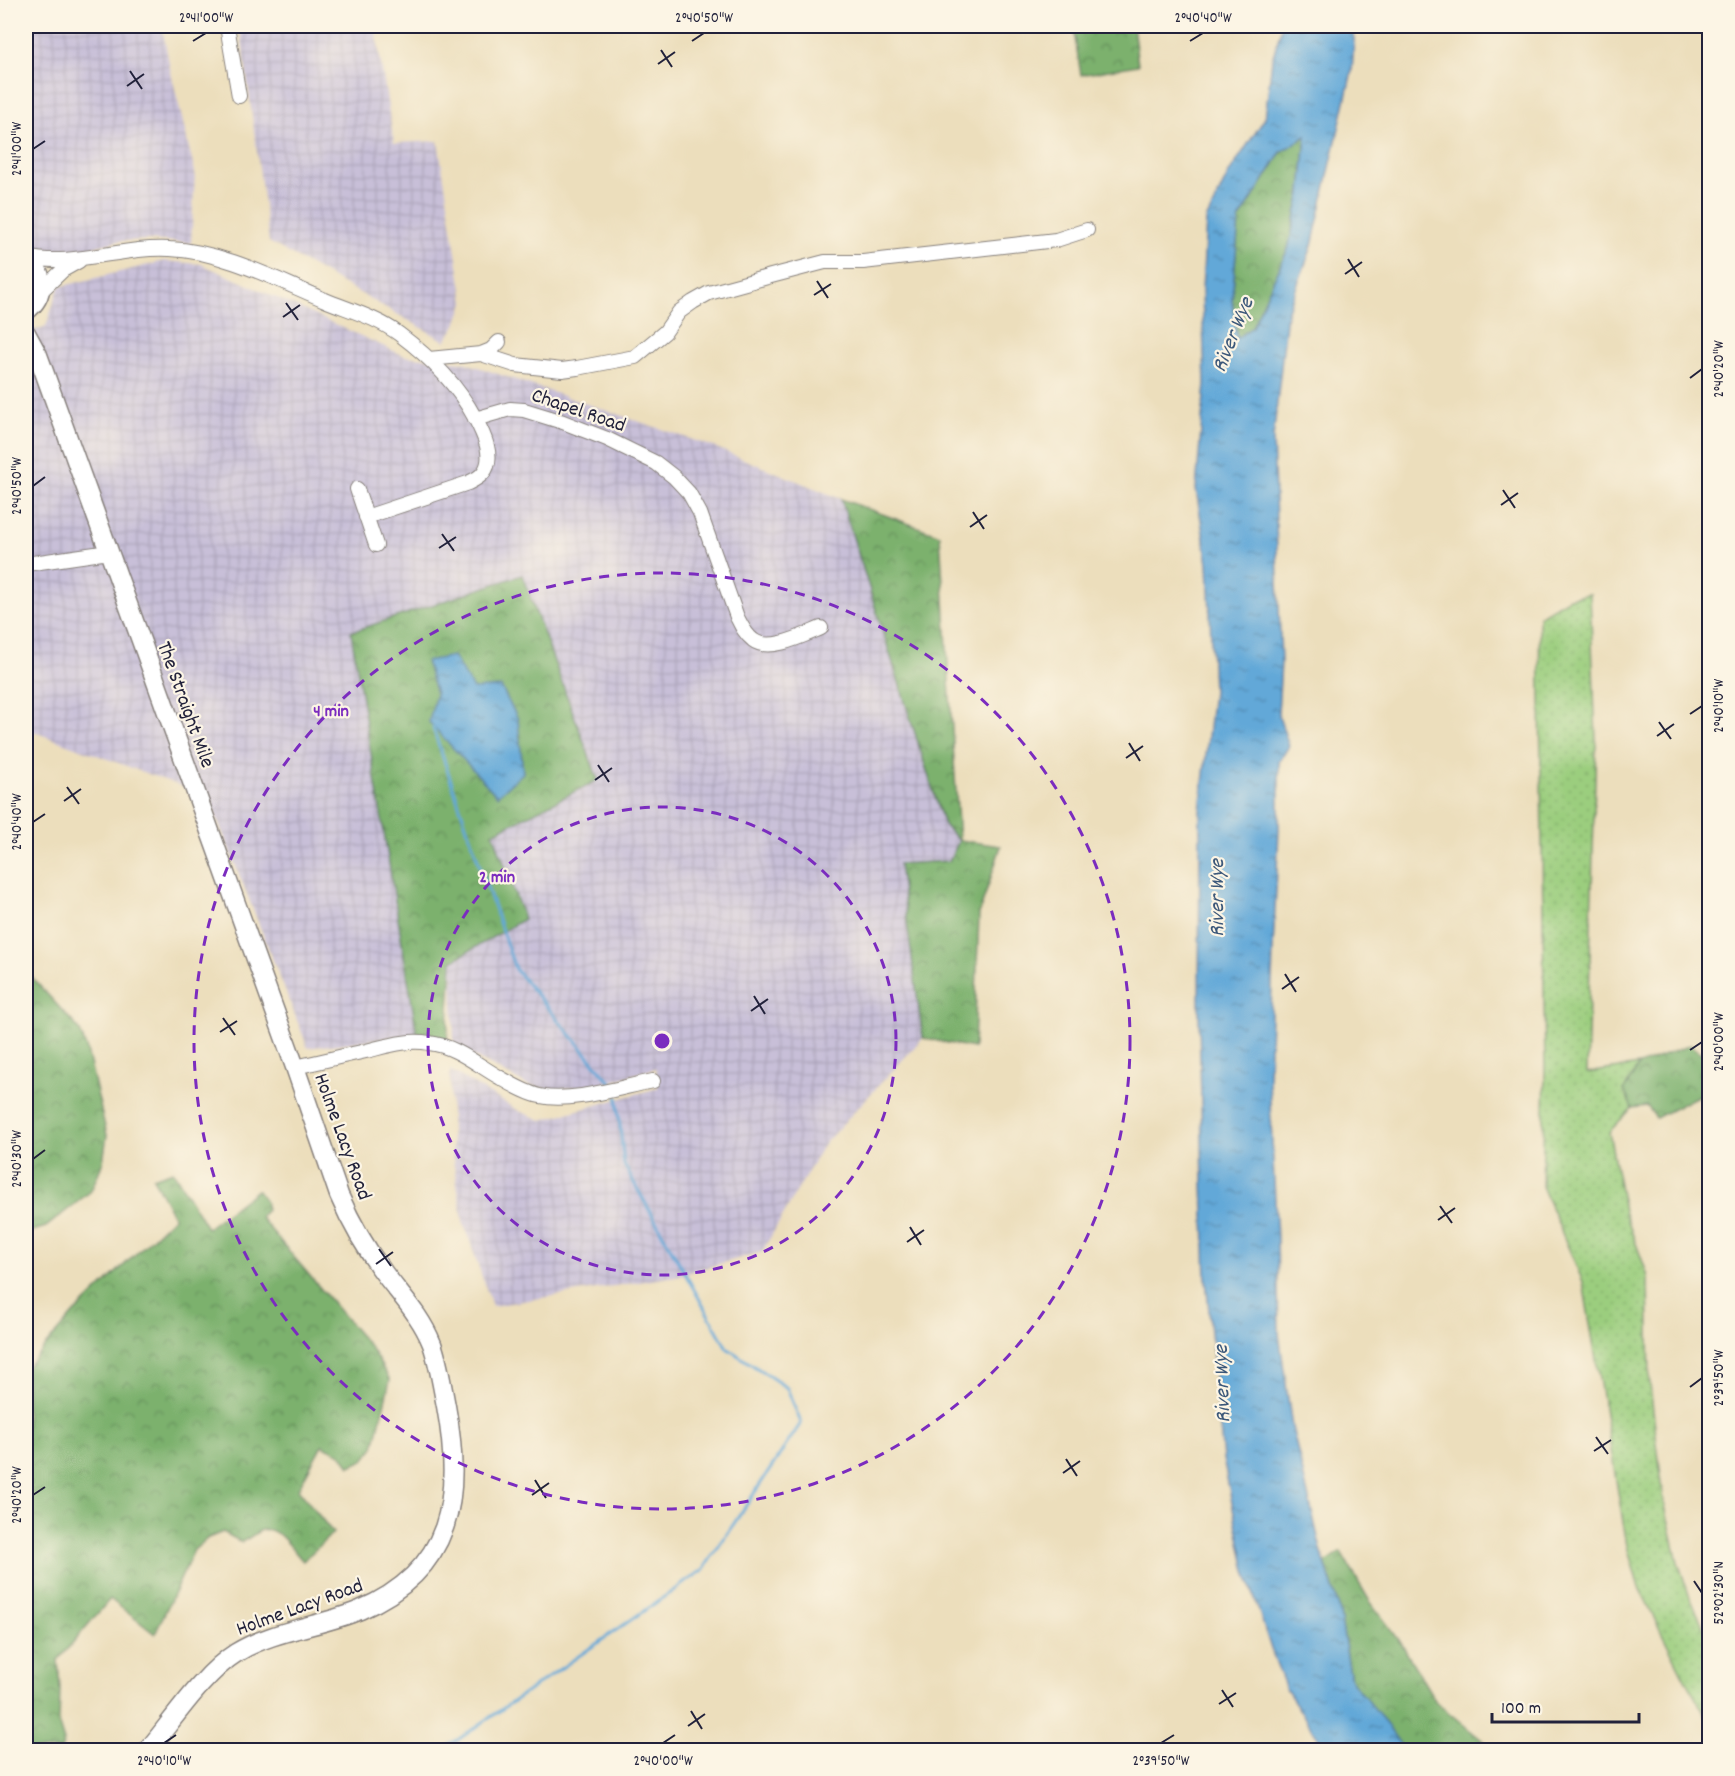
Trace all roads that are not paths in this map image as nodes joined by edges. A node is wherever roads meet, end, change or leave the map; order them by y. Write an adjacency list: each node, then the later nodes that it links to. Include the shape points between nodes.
1 (227, 26): 2 (street)
2 (239, 96)
3 (1087, 230): 9 (street, via 1056,240 863,262 825,262 709,293 679,312 665,332 635,357 562,370 515,365)
4 (26, 257): 5 (street); 6 (main road, The Straight Mile, via 35,266 41,282)
5 (84, 259): 6 (street, via 63,270); 11 (street, via 143,248 195,251 241,265 369,318 397,332)
6 (34, 300): 10 (main road, The Straight Mile)
7 (26, 333): 10 (main road, The Straight Mile)
8 (499, 342): 9 (street)
9 (481, 354): 11 (street)
10 (38, 355): 16 (main road, The Straight Mile)
11 (429, 359): 12 (street, via 464,399)
12 (475, 419): 14 (street, via 488,455 482,475); 18 (street, Chapel Road, via 510,409 524,410 597,435 656,463 689,493 700,513 744,632 753,641 771,645)
13 (357, 489): 14 (street)
14 (366, 517): 15 (street)
15 (376, 545)
16 (109, 552): 17 (street); 19 (main road, The Straight Mile)
17 (26, 564)
18 (821, 628)
19 (295, 1067): 20 (street, via 405,1042 450,1048 539,1096 573,1097); 21 (main road, Holme Lacy Road, via 345,1210 384,1273 419,1318 433,1346 452,1445 451,1500 438,1544 407,1581 386,1597 340,1618 266,1638 238,1652 216,1669)
20 (653, 1081)
21 (148, 1750)

